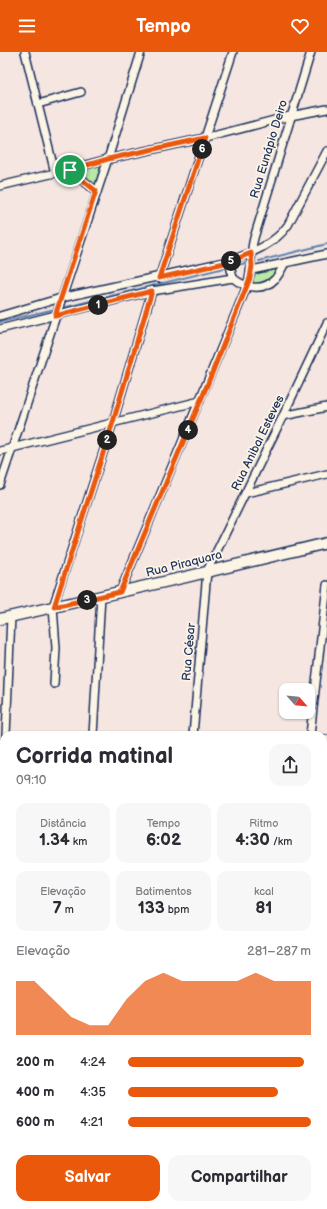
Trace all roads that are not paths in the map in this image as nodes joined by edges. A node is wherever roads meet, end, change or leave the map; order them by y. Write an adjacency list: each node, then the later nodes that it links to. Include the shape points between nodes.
1 (25, 52): 6 (street)
2 (141, 52): 11 (street)
3 (233, 52): 9 (street)
4 (311, 52): 8 (street, Rua Eunápio Deiro)
5 (81, 92): 6 (street)
6 (38, 104): 13 (street)
7 (327, 109): 8 (street)
8 (290, 116): 9 (street); 17 (street, Rua Eunápio Deiro, via 254,238)
9 (205, 138): 11 (street); 21 (street)
10 (327, 151): 17 (street, via 288,226)
11 (108, 159): 12 (street); 15 (street)
12 (70, 170): 13 (street); 15 (street)
13 (55, 173): 14 (street)
14 (0, 186)
15 (96, 191): 24 (street)
16 (327, 254): 19 (street)
17 (251, 262): 18 (street); 19 (street); 22 (street, Rua Eunápio Deiro)
18 (230, 263): 20 (street); 21 (street)
19 (285, 263): 22 (street, via 274,281 256,288)
20 (233, 276): 22 (street); 23 (street)
21 (159, 278): 24 (street)
22 (247, 286): 29 (street, Rua Eunápio Deiro)
23 (152, 291): 25 (street); 32 (street)
24 (60, 301): 25 (street); 26 (street)
25 (56, 314): 28 (street); 33 (street)
26 (0, 316)
27 (327, 323): 31 (street, Rua Anibal Esteves)
28 (0, 329)
29 (200, 401): 32 (street); 41 (street, Rua Eunápio Deiro)
30 (327, 407): 31 (street)
31 (283, 416): 37 (street, Rua Anibal Esteves)
32 (113, 422): 33 (street); 43 (street)
33 (11, 448): 34 (street); 36 (street)
34 (0, 451)
35 (327, 474): 37 (street)
36 (0, 485)
37 (246, 493): 39 (street, Rua Anibal Esteves)
38 (327, 543): 39 (main road, Rua Piraquara)
39 (207, 571): 41 (main road, Rua Piraquara); 49 (street, Rua César)
40 (327, 585): 50 (street)
41 (120, 592): 42 (main road, Rua Piraquara)
42 (101, 596): 43 (main road, Rua Piraquara); 48 (street)
43 (54, 607): 44 (main road, Rua Piraquara); 46 (street)
44 (11, 616): 45 (main road, Rua Piraquara); 47 (street)
45 (0, 619)
46 (54, 684)
47 (6, 731)
48 (92, 731)
49 (193, 731)
50 (310, 731)

